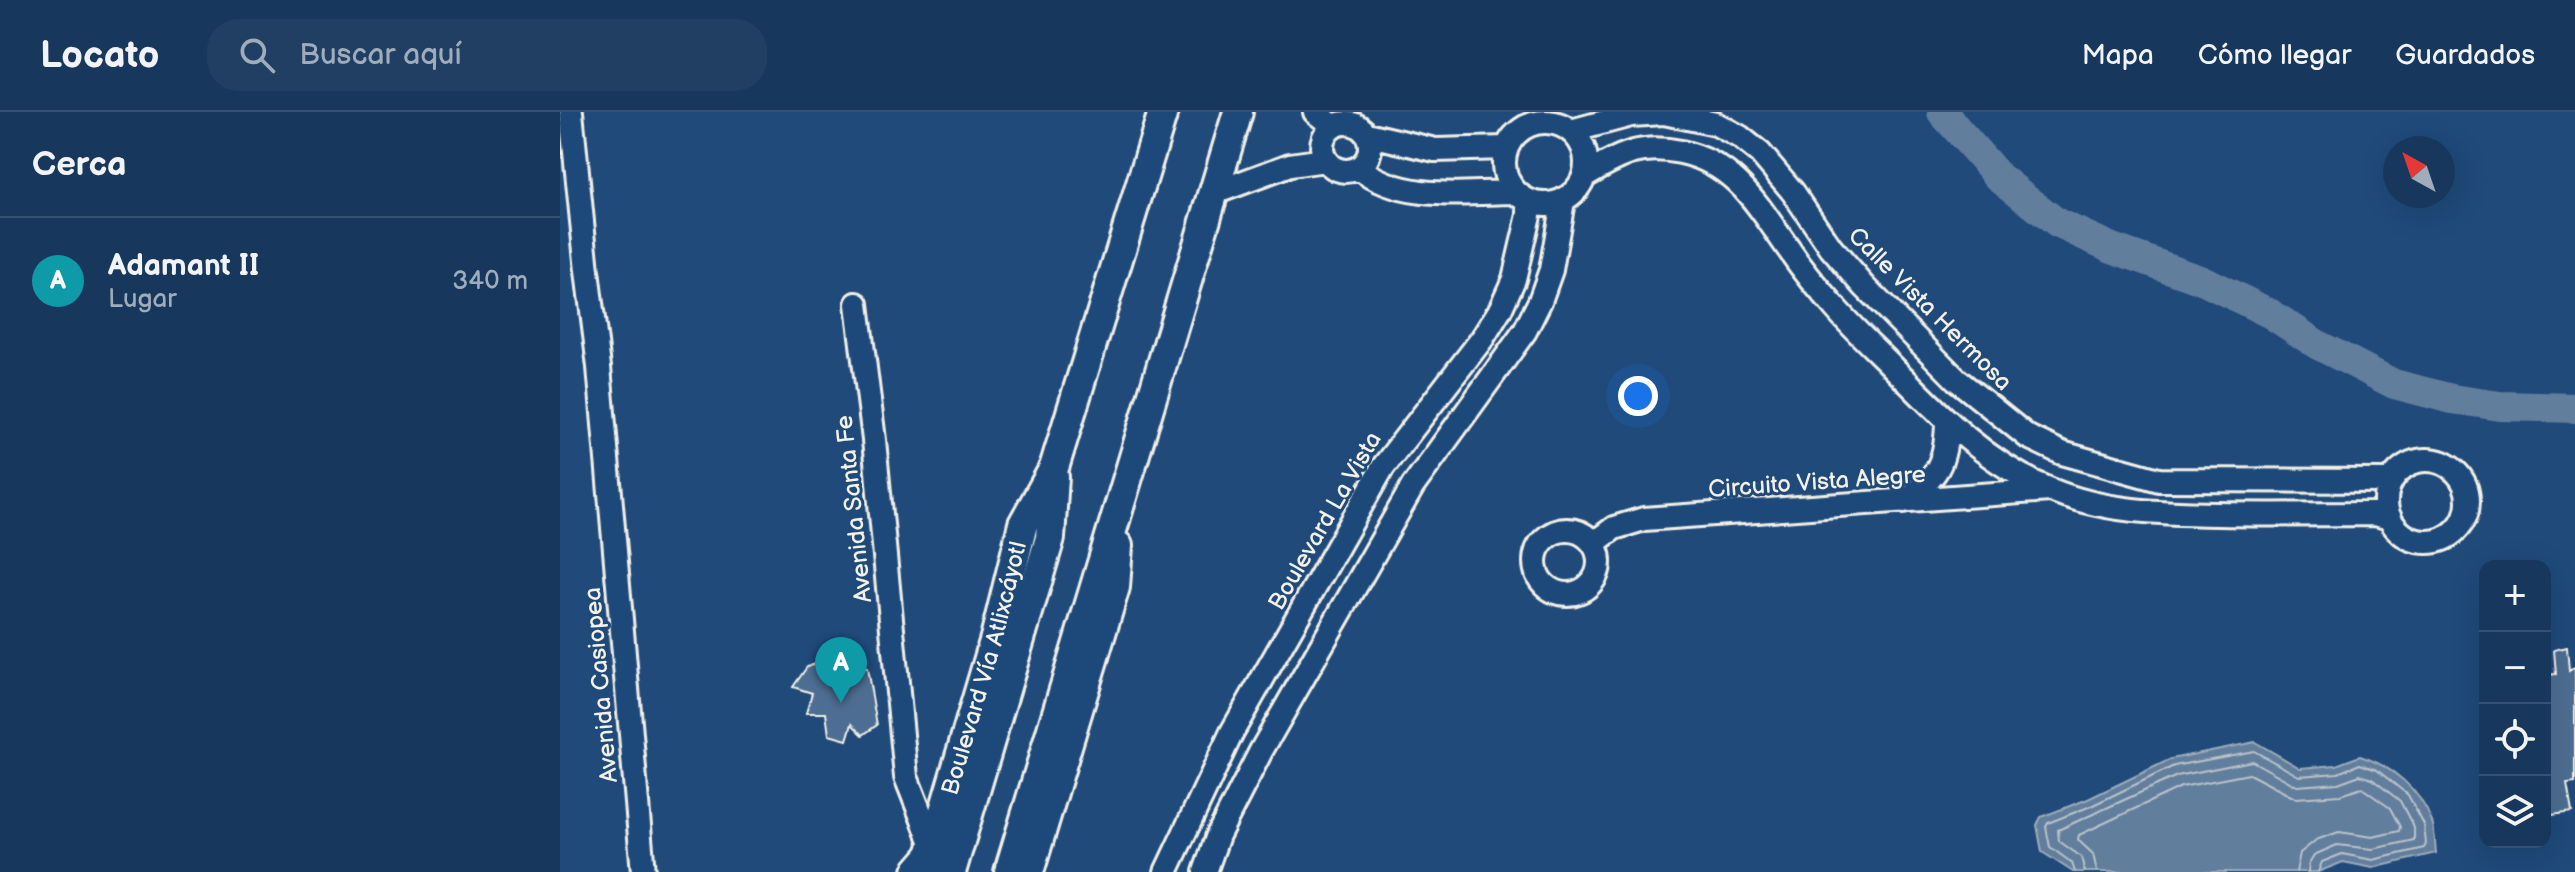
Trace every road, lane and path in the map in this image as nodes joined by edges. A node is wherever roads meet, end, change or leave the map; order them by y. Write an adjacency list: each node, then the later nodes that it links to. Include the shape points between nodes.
1 (571, 112): 27 (street, Avenida Casiopea)
2 (1238, 112): 13 (main road)
3 (1315, 112): 7 (street)
4 (1157, 119): 26 (main road, Boulevard Vía Atlixcáyotl, via 1054,468 1050,538)
5 (1524, 119): 6 (street); 9 (street)
6 (1560, 122): 12 (street, via 1581,143); 18 (street, Calle Vista Hermosa, via 1664,113 1716,124 1740,137 1760,153 1865,287 1956,379 2028,437 2062,453 2159,480)
7 (1333, 126): 8 (street, via 1352,123); 10 (street, via 1322,142)
8 (1367, 134): 9 (street, via 1435,150); 11 (street, via 1370,153)
9 (1506, 148): 14 (street, via 1506,179)
10 (1325, 160): 11 (street, via 1340,171); 13 (street, via 1290,165)
11 (1359, 168): 14 (street, via 1374,180 1428,194)
12 (1584, 176): 15 (street); 17 (street, via 1627,152 1663,150 1683,152 1735,178 1831,304)
13 (1214, 193): 21 (main road)
14 (1522, 197): 15 (street, via 1546,205); 24 (street, Boulevard La Vista, via 1529,215 1514,279 1500,310 1383,467)
15 (1563, 201): 25 (street, via 1551,270 1525,331 1413,486)
16 (857, 304): 26 (street, Avenida Santa Fe, via 906,777)
17 (1947, 423): 19 (street, via 1996,462); 20 (street, via 1941,466)
18 (2390, 481): 22 (street, via 2385,496); 22 (street, via 2403,466 2421,459 2441,461 2457,472 2468,493 2468,508 2445,539 2426,543 2401,532)
19 (2050, 490): 20 (street, Circuito Vista Alegre); 22 (street, via 2101,506 2162,512)
20 (1904, 502): 23 (street, Circuito Vista Alegre, via 1644,519 1614,528)
21 (1115, 513): 28 (main road); 29 (main road, via 1115,587)
22 (2390, 518)
23 (1594, 543)
24 (1326, 567): 25 (street); 30 (street, Boulevard La Vista, via 1232,732)
25 (1358, 586): 31 (street, via 1261,751)
26 (932, 864)
27 (643, 872)
28 (1009, 872)
29 (1029, 872)
30 (1166, 872)
31 (1205, 872)

